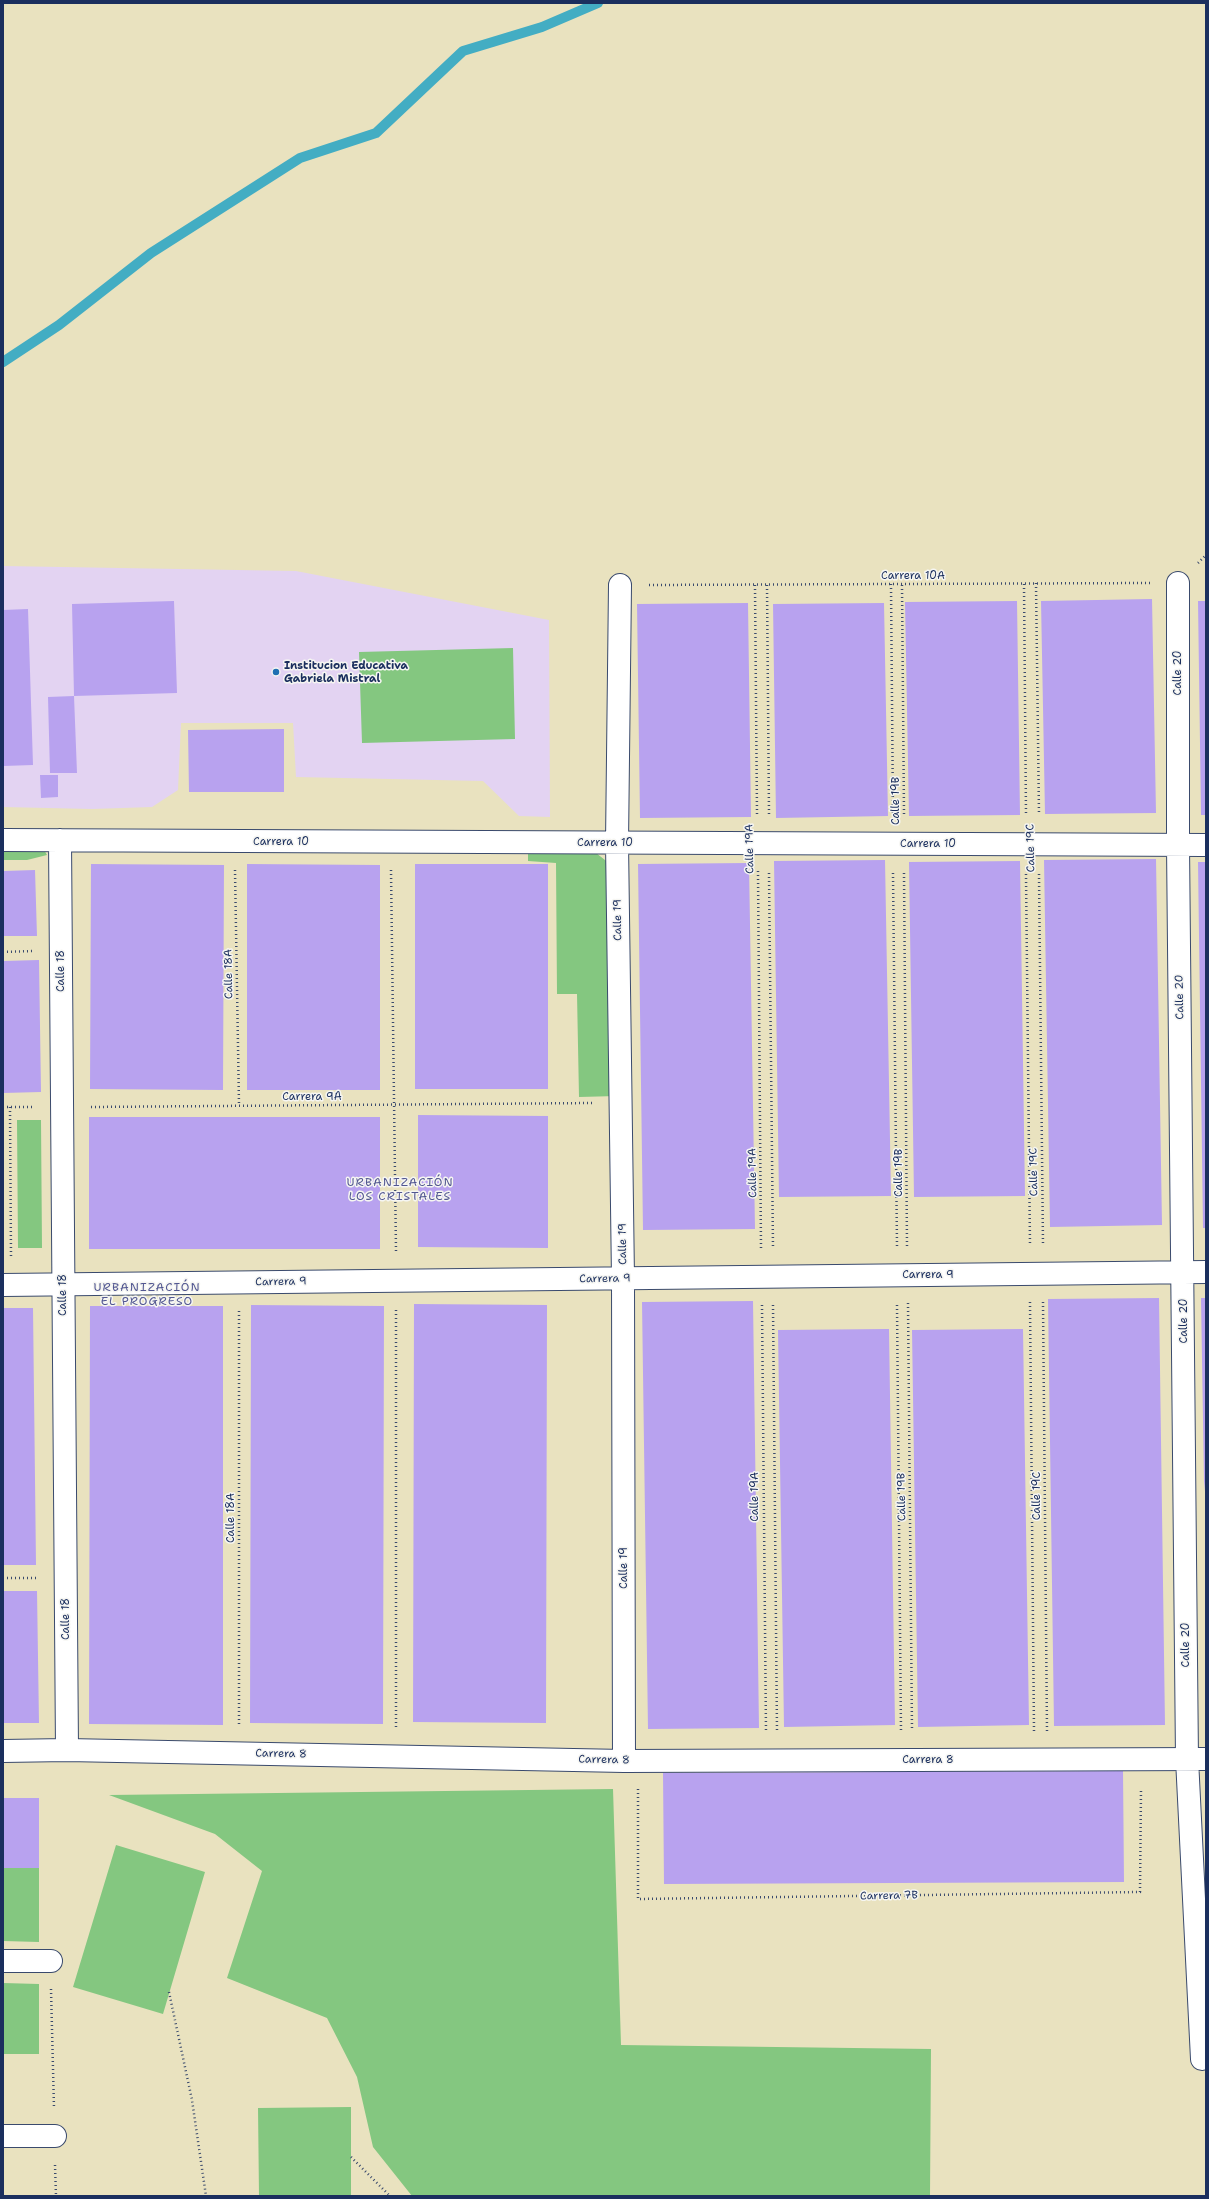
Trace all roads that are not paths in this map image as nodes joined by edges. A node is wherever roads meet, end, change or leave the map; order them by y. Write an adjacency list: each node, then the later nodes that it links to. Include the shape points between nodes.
1 (1178, 583): 6 (street, Calle 20)
2 (620, 585): 5 (street, Calle 19)
3 (3, 840): 4 (street, Carrera 10)
4 (60, 840): 5 (street, Carrera 10); 11 (street, Calle 18)
5 (617, 843): 6 (street, Carrera 10); 10 (street, Calle 19)
6 (1178, 845): 7 (street, Carrera 10); 8 (street, Calle 20)
7 (1206, 845)
8 (1183, 1272): 9 (street, Carrera 9); 10 (street, Carrera 9); 15 (street, Calle 20)
9 (1206, 1272)
10 (623, 1278): 11 (street, Carrera 9); 16 (street, Calle 19)
11 (63, 1284): 12 (street, Carrera 9); 13 (street, Calle 18)
12 (7, 1285)
13 (67, 1750): 14 (street, Carrera 8); 16 (street, Carrera 8)
14 (3, 1751)
15 (1197, 1759): 16 (street, Carrera 8); 19 (street, Calle 20)
16 (624, 1761)
17 (51, 1960): 18 (street)
18 (3, 1961)
19 (1202, 2059)
20 (3, 2136): 21 (street)
21 (54, 2136)

